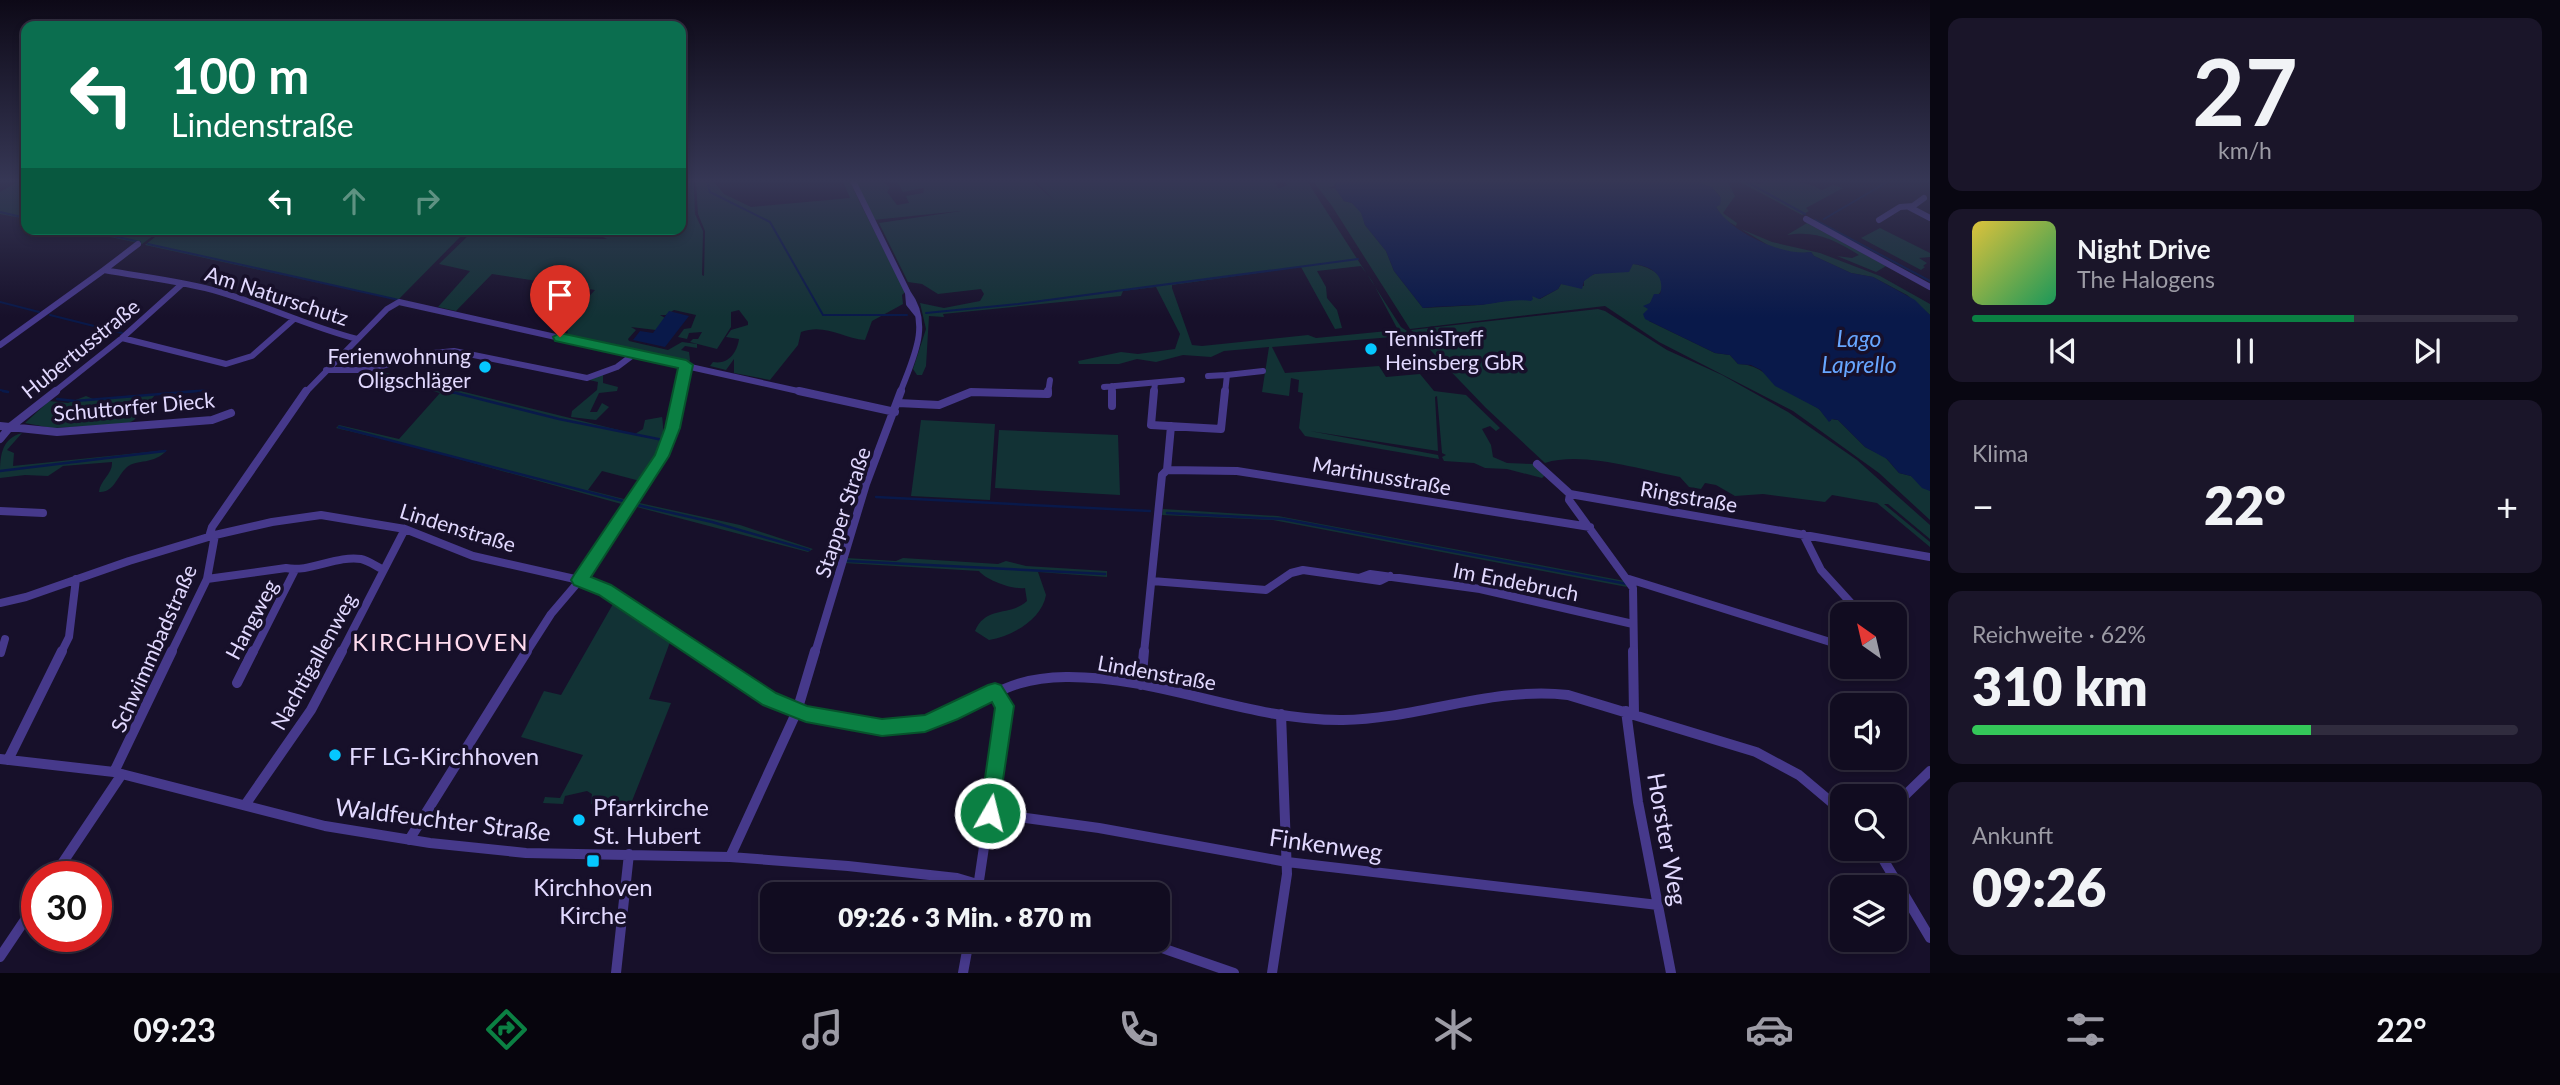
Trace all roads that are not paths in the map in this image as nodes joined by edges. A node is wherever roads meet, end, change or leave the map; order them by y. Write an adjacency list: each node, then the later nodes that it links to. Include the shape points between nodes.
1 (875, 226): 21 (street, Stapper Straße, via 917,314 920,336)
2 (1820, 226): 6 (street)
3 (138, 244): 4 (street)
4 (104, 270): 5 (street, Am Naturschutz); 10 (street)
5 (182, 284): 7 (street, Am Naturschutz, via 235,296); 8 (street, Hubertusstraße)
6 (1930, 287)
7 (294, 319): 8 (street, via 252,356 226,364); 9 (street, Am Naturschutz)
8 (122, 338): 25 (street, Hubertusstraße)
9 (357, 339): 11 (street, Schwimmbadstraße, via 391,306 402,302); 13 (street, Schwimmbadstraße)
10 (0, 345)
11 (633, 355): 12 (street, Schwimmbadstraße); 13 (street, via 617,367 587,378 443,351 368,370)
12 (686, 365): 21 (street, Schwimmbadstraße); 42 (street, via 662,456)
13 (326, 370): 35 (street, Schwimmbadstraße, via 309,387 212,527)
14 (1263, 371): 15 (street)
15 (1227, 375): 16 (street); 24 (street, via 1221,429)
16 (1208, 376)
17 (1050, 380): 21 (street, Schwimmbadstraße, via 1048,394 971,392 939,405)
18 (1182, 380): 19 (street)
19 (1155, 383): 20 (street, via 1108,387); 24 (street, via 1151,425)
20 (1112, 406)
21 (896, 407): 53 (street, Stapper Straße, via 866,484)
22 (230, 414): 25 (street, Schuttorfer Dieck, via 212,420 57,432)
23 (0, 426): 25 (street, Schuttorfer Dieck)
24 (1171, 426): 28 (street)
25 (10, 427): 26 (street, Hubertusstraße)
26 (0, 439)
27 (1537, 464): 29 (street)
28 (1167, 470): 32 (street, Martinusstraße, via 1226,470 1292,478); 43 (street, via 1162,475)
29 (1570, 495): 32 (street); 34 (street, Ringstraße)
30 (0, 511): 31 (street)
31 (43, 513)
32 (1590, 527): 41 (street)
33 (405, 529): 35 (street, Lindenstraße, via 321,515); 37 (street, Nachtigallenweg); 42 (street, Lindenstraße, via 473,556)
34 (1803, 534): 36 (street, Ringstraße); 44 (street, via 1821,570)
35 (212, 536): 39 (street, Lindenstraße); 40 (street, Schwimmbadstraße)
36 (1930, 557)
37 (382, 569): 38 (street, Hangweg, via 361,559); 61 (street, Nachtigallenweg, via 311,710)
38 (295, 570): 40 (street, Hangweg); 50 (street, Hangweg)
39 (76, 579): 45 (street, Lindenstraße); 56 (street, via 69,637)
40 (207, 579): 58 (street, Schwimmbadstraße)
41 (1629, 579): 46 (street, Horster Weg); 48 (street)
42 (580, 580): 53 (street, Lindenstraße, via 605,590 763,696); 63 (street, via 551,614)
43 (1152, 581): 46 (street, Im Endebruch, via 1266,590 1298,571 1380,582 1390,576 1480,589); 51 (street)
44 (1850, 602)
45 (0, 603)
46 (1633, 624): 54 (street, Horster Weg)
47 (5, 639): 49 (street)
48 (1830, 642)
49 (0, 654)
50 (237, 683)
51 (1141, 685): 52 (street, Lindenstraße, via 1116,680 1033,679); 55 (street, Lindenstraße)
52 (995, 691): 53 (street, Lindenstraße, via 925,723 901,726 863,725); 62 (street, via 1005,706)
53 (797, 711): 65 (street, Stapper Straße)
54 (1630, 713): 55 (street, Lindenstraße, via 1586,698 1541,693 1370,719); 60 (street, Lindenstraße, via 1772,759); 71 (street, Horster Weg, via 1638,802)
55 (1282, 714): 68 (street)
56 (4, 760): 58 (street, Waldfeuchter Straße)
57 (1930, 771): 59 (street)
58 (118, 773): 61 (street, Waldfeuchter Straße); 66 (street, Schwimmbadstraße)
59 (1907, 793)
60 (1830, 801)
61 (245, 805): 63 (street, Waldfeuchter Straße, via 336,828)
62 (990, 813): 68 (street, Finkenweg); 70 (street)
63 (409, 840): 64 (street, Waldfeuchter Straße, via 526,853)
64 (629, 854): 65 (street, Waldfeuchter Straße); 77 (street)
65 (730, 857): 69 (street, Waldfeuchter Straße, via 860,868)
66 (63, 861)
67 (1884, 861): 73 (street)
68 (1287, 862): 71 (street, Finkenweg); 80 (street)
69 (939, 882)
70 (979, 882)
71 (1658, 905): 81 (street, Horster Weg)
72 (21, 926): 76 (street)
73 (1930, 938)
74 (1170, 951): 79 (street)
75 (967, 952): 78 (street)
76 (0, 957)
77 (616, 973)
78 (963, 973)
79 (1234, 973)
80 (1272, 973)
81 (1671, 973)

